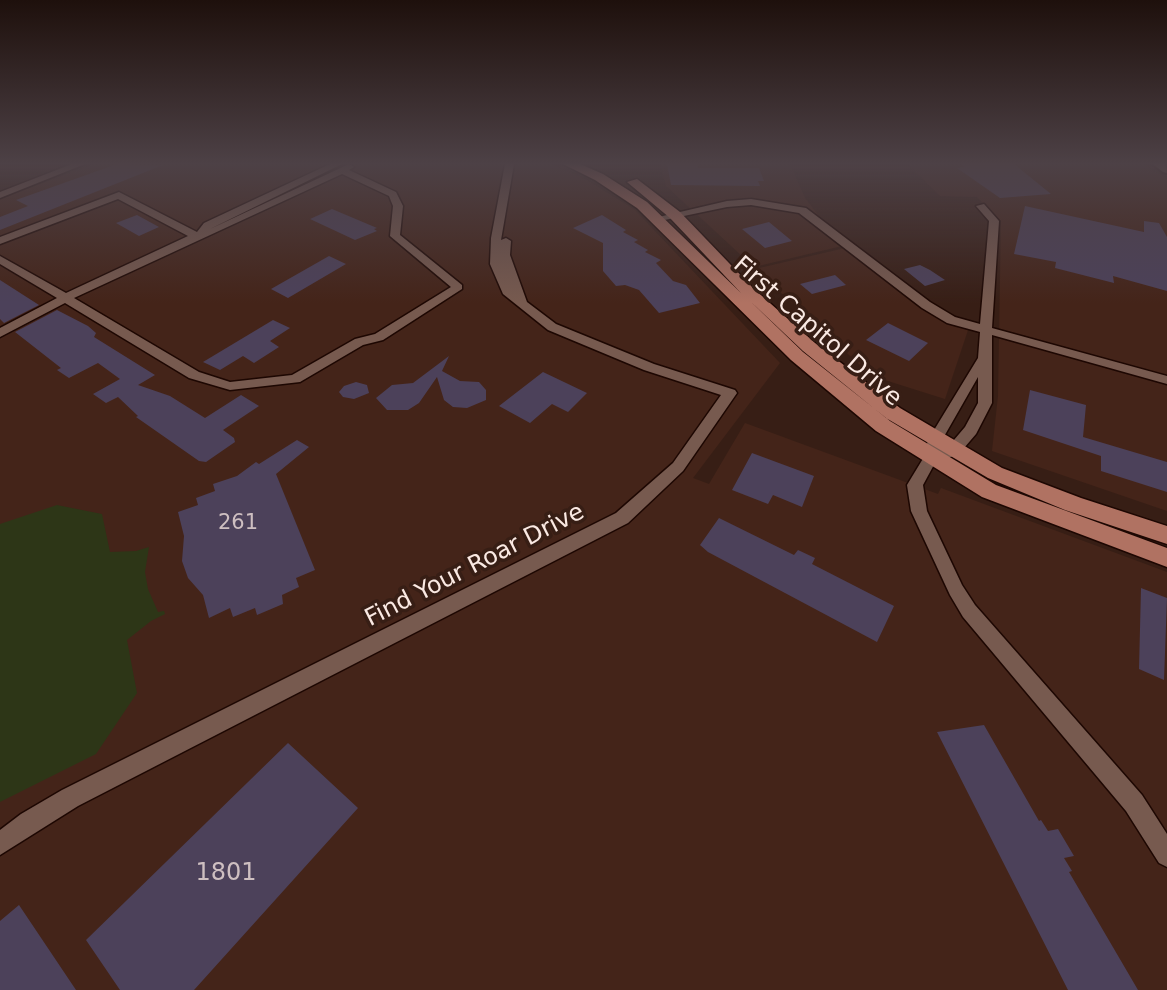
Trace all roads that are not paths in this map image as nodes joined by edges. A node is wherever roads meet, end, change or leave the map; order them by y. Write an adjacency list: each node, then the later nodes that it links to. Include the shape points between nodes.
1 (86, 210): 15 (street)
2 (149, 210): 14 (street)
3 (242, 210): 14 (street, via 208,225)
4 (398, 210): 18 (street, via 395,236 458,286 379,337 359,342 295,379 230,386 194,375)
5 (501, 210): 19 (street, Find Your Roar Drive, via 496,264 507,292)
6 (511, 210): 19 (street, via 505,255)
7 (644, 210): 13 (main road, First Capitol Drive)
8 (669, 210): 12 (main road, First Capitol Drive)
9 (703, 210): 12 (street)
10 (802, 210): 20 (street, via 926,304 951,320)
11 (984, 210): 20 (street, via 993,221)
12 (675, 215): 13 (street); 24 (main road, First Capitol Drive, via 809,347)
13 (655, 219): 24 (main road, First Capitol Drive, via 842,396)
14 (199, 235): 18 (street)
15 (9, 245): 17 (street, via 20,259)
16 (0, 259): 17 (street)
17 (19, 269): 18 (street)
18 (65, 300): 21 (street)
19 (521, 302): 27 (street, Find Your Roar Drive, via 552,327 575,338 730,393 678,467 622,518 70,798)
20 (987, 331): 22 (street); 23 (street)
21 (0, 333)
22 (985, 358): 24 (street, via 968,381); 24 (street, via 985,403 971,430)
23 (1167, 380)
24 (940, 449): 25 (main road, First Capitol Drive, via 1062,500); 26 (main road, First Capitol Drive, via 989,491); 28 (street, via 915,485 919,511 956,590 1134,803)
25 (1167, 535)
26 (1167, 558)
27 (0, 844)
28 (1167, 855)

